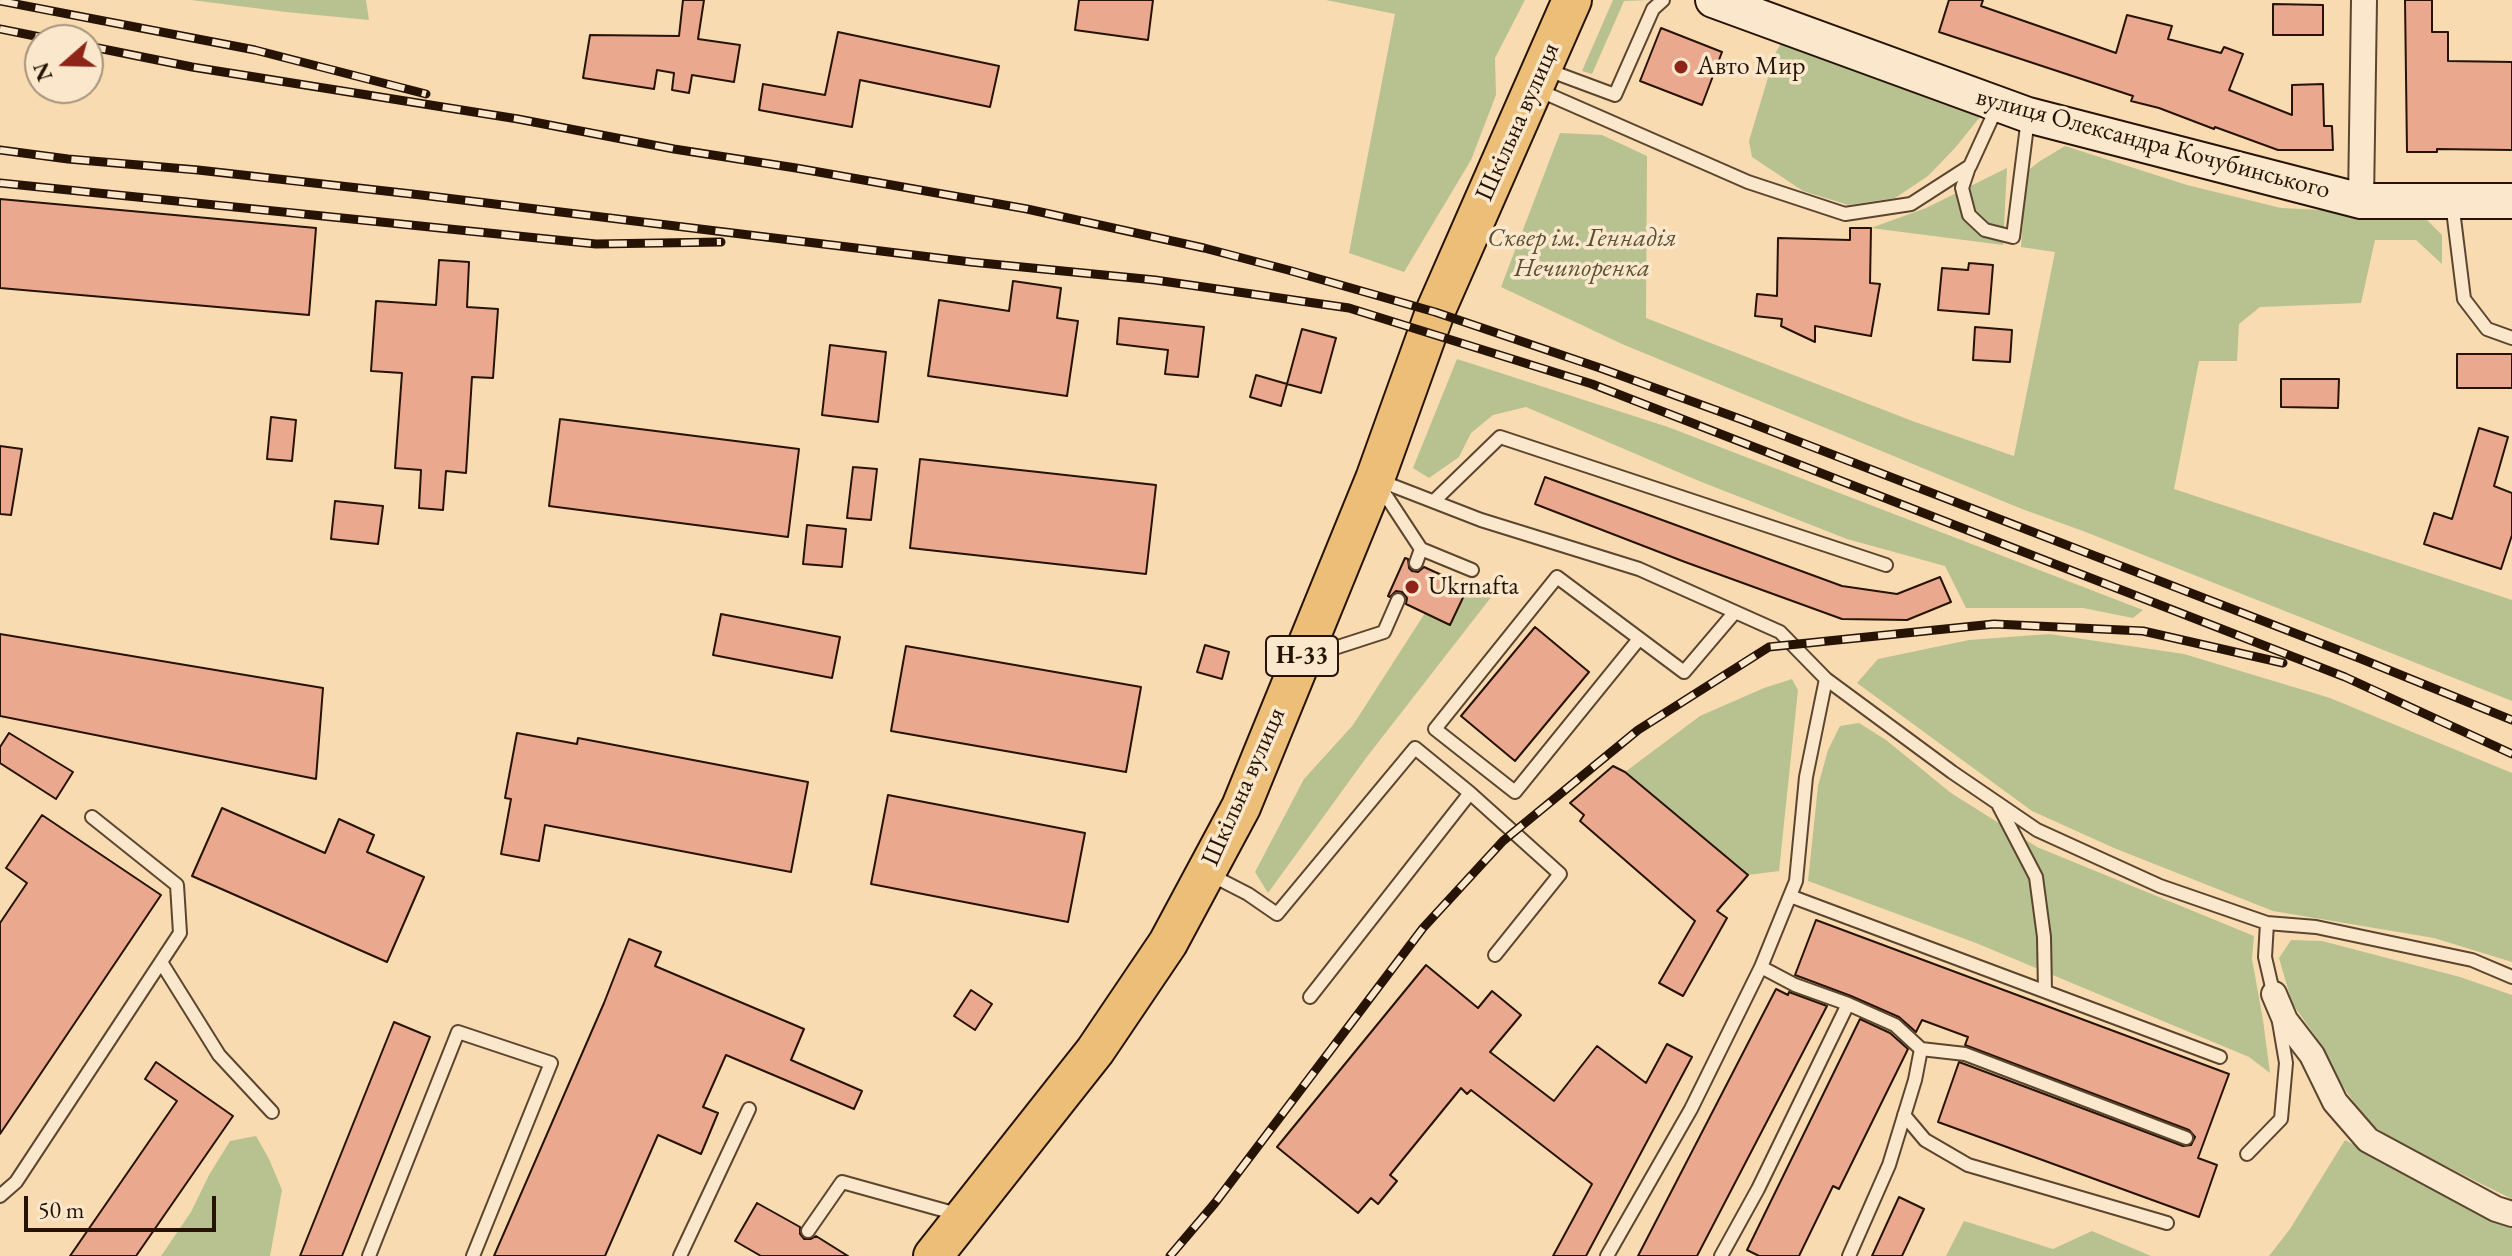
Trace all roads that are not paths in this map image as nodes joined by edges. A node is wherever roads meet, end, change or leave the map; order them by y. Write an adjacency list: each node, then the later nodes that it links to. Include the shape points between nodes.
1 (1572, 0): 5 (main road, Шкільна вулиця / Н-33)
2 (1663, 0): 5 (lane, via 1653,9 1615,95)
3 (1713, 0): 6 (street, вулиця Олександра Кочубинського)
4 (2364, 0): 8 (street)
5 (1538, 78): 7 (lane, via 1748,182 1845,214 1911,204); 12 (main road, Шкільна вулиця / Н-33, via 1435,312)
6 (2013, 109): 7 (lane); 7 (lane, via 2013,237 1985,230 1969,215 1962,188); 8 (street, вулиця Олександра Кочубинського)
7 (1970, 166)
8 (2361, 201): 10 (street, вулиця Олександра Кочубинського)
9 (2512, 201): 10 (street, вулиця Олександра Кочубинського)
10 (2452, 202): 11 (lane, via 2464,299 2487,329)
11 (2512, 338)
12 (1375, 479): 13 (lane); 14 (lane); 21 (main road, Шкільна вулиця / Н-33)
13 (1434, 501): 16 (lane, via 1500,437); 19 (lane, via 1639,569)
14 (1421, 549): 15 (lane); 17 (lane)
15 (1416, 563)
16 (1886, 565)
17 (1472, 570)
18 (1398, 600): 21 (lane, via 1384,632)
19 (1735, 612): 20 (lane, via 1684,672); 22 (lane, via 1780,632)
20 (1639, 639): 20 (lane, via 1557,577 1435,729 1515,792)
21 (1301, 659): 26 (main road, Шкільна вулиця / Н-33, via 1241,807)
22 (1826, 679): 24 (lane); 27 (lane)
23 (1470, 793): 26 (lane, via 1415,748 1277,914); 29 (lane, via 1560,874); 35 (lane)
24 (1998, 803): 28 (lane, via 2037,830 2160,886); 33 (lane, via 2036,877)
25 (92, 817): 30 (lane, via 177,885 180,933)
26 (1206, 872): 46 (main road, Шкільна вулиця / Н-33, via 1168,943 1095,1051)
27 (1790, 896): 31 (lane); 33 (lane)
28 (2267, 923): 32 (lane, via 2316,927 2472,960); 34 (lane, via 2265,957)
29 (1495, 955)
30 (161, 962): 40 (lane, via 219,1055); 44 (lane, via 16,1182)
31 (1761, 967): 36 (lane); 53 (lane, via 1691,1109)
32 (2512, 977)
33 (2045, 991): 38 (lane)
34 (2274, 994): 43 (lane, via 2286,1063 2281,1119); 45 (street, via 2335,1102 2368,1140)
35 (1310, 997)
36 (1848, 1004): 37 (lane, via 1895,1025); 54 (lane)
37 (1921, 1049): 41 (lane); 42 (lane, via 1965,1054)
38 (2220, 1057)
39 (749, 1109): 51 (lane)
40 (272, 1112)
41 (1904, 1115): 47 (lane, via 1925,1140 1968,1165); 55 (lane, via 1889,1165)
42 (2186, 1138)
43 (2247, 1154)
44 (0, 1196)
45 (2512, 1214)
46 (964, 1216): 48 (lane, via 842,1182); 52 (main road, Шкільна вулиця / Н-33)
47 (2167, 1223)
48 (808, 1231)
49 (369, 1256): 50 (lane, via 458,1032 551,1063)
50 (473, 1256)
51 (680, 1256)
52 (933, 1256)
53 (1607, 1256)
54 (1721, 1256)
55 (1849, 1256)

